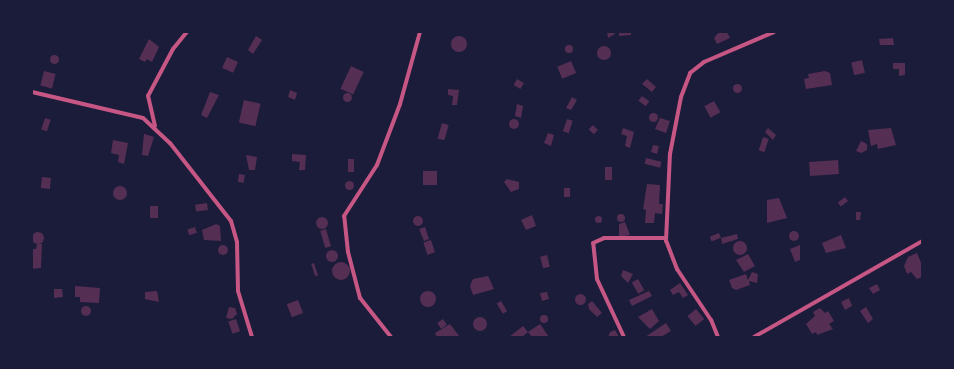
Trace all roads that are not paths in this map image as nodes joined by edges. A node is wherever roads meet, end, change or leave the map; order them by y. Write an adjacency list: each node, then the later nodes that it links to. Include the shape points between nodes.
1 (186, 32): 5 (street, via 173,49 148,96)
2 (420, 32): 9 (street, via 400,104 377,165 344,216 348,252 360,298)
3 (774, 32): 6 (street, via 704,62 685,83 670,154)
4 (32, 92): 5 (street, via 130,113)
5 (156, 127): 8 (street, via 231,220 237,242 238,291)
6 (666, 238): 10 (street, via 604,238 593,243 597,279); 11 (street, via 672,260 711,320)
7 (922, 241): 12 (street)
8 (252, 337)
9 (391, 337)
10 (624, 337)
11 (718, 337)
12 (754, 337)

